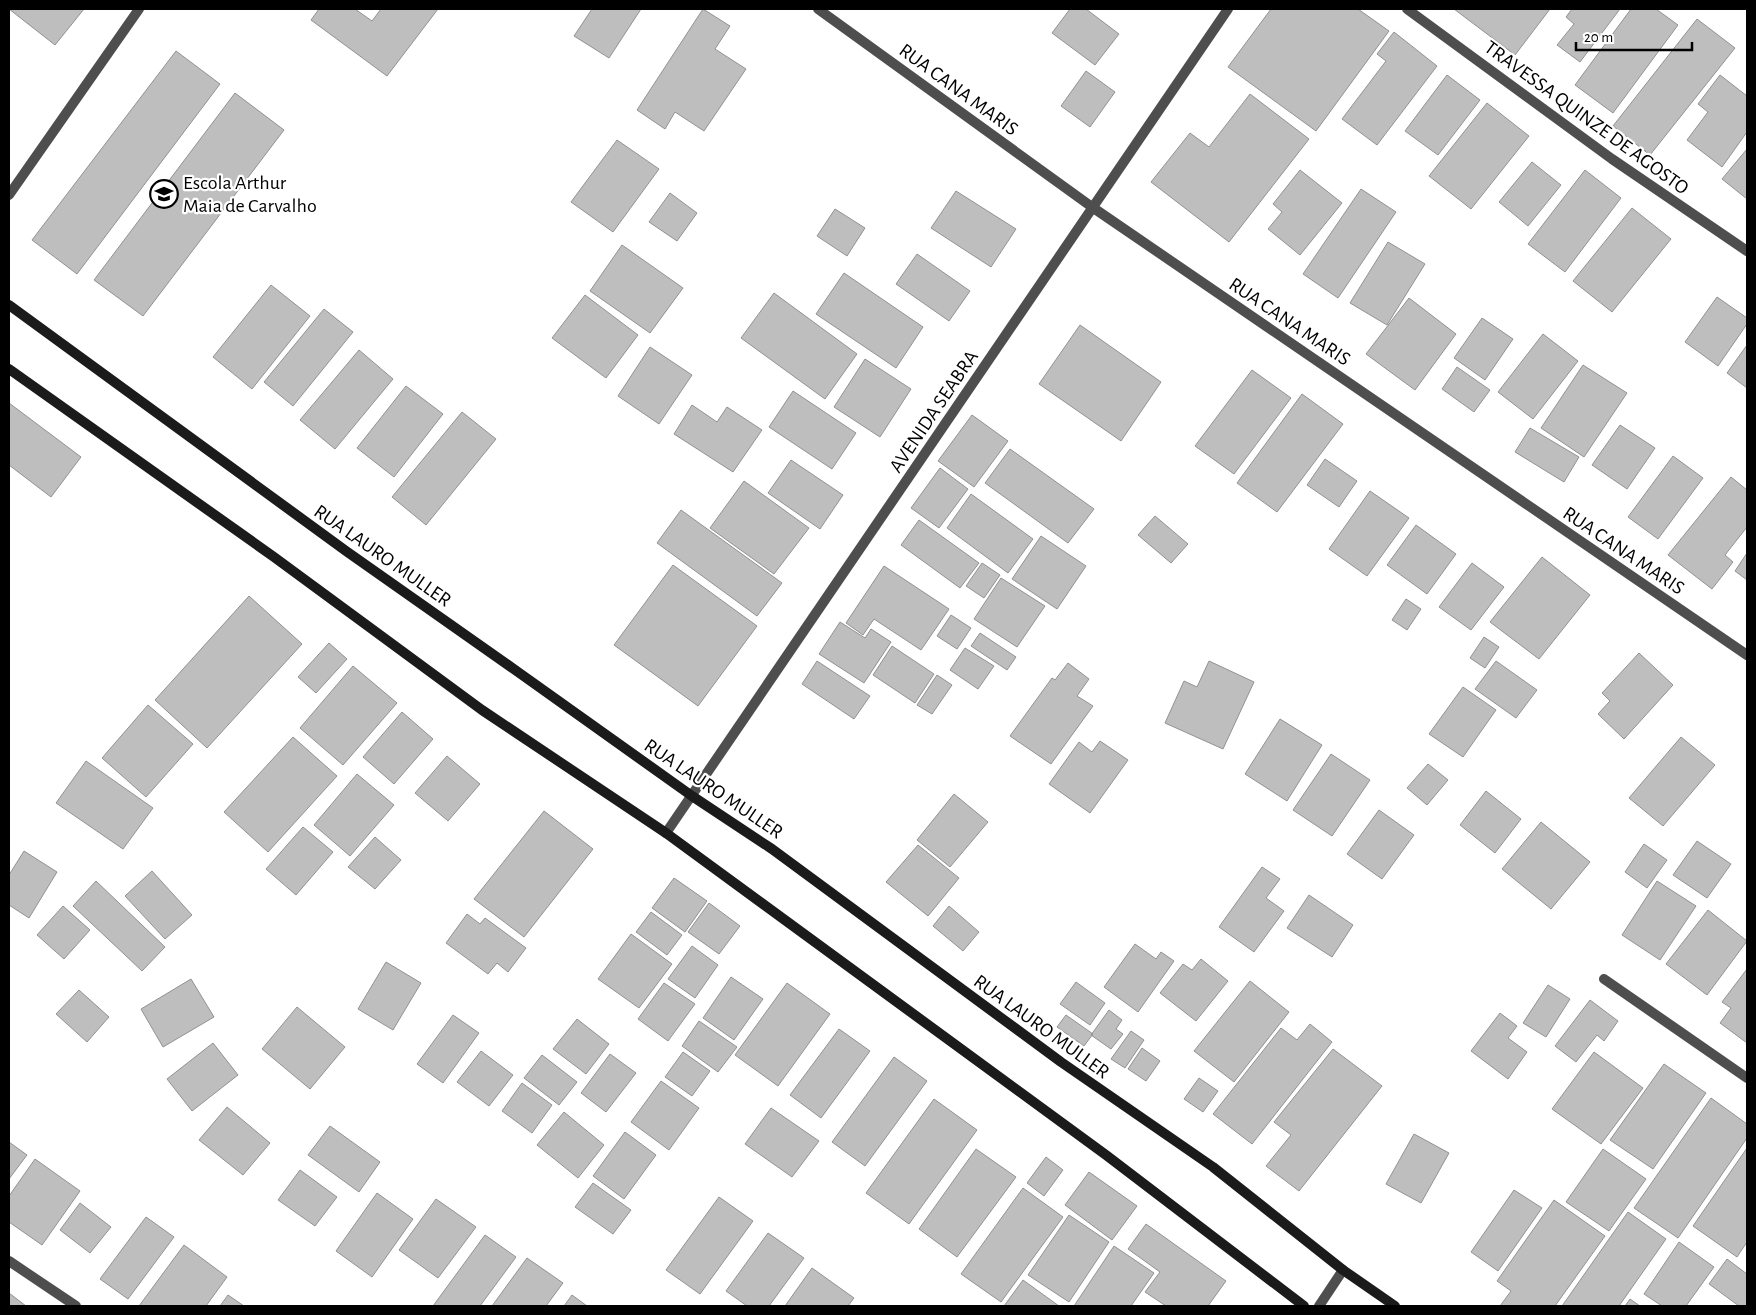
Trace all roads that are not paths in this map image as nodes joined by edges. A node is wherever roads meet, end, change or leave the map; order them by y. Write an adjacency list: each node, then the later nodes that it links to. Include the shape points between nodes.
1 (139, 9): 5 (street)
2 (818, 9): 6 (street, RUA CANA MARIS)
3 (1228, 9): 6 (street, AVENIDA SEABRA)
4 (1407, 9): 7 (street, TRAVESSA QUINZE DE AGOSTO, via 1612,159)
5 (9, 195)
6 (1092, 207): 10 (street, RUA CANA MARIS); 11 (street, AVENIDA SEABRA)
7 (1747, 251)
8 (9, 305): 11 (street, RUA LAURO MULLER, via 346,551)
9 (9, 369): 12 (street, via 482,710)
10 (1747, 655)
11 (692, 796): 12 (street, AVENIDA SEABRA); 16 (street, RUA LAURO MULLER, via 772,849 1061,1062 1213,1167)
12 (666, 833): 18 (street, via 1106,1155)
13 (1604, 979): 14 (street)
14 (1747, 1078)
15 (9, 1261): 17 (street)
16 (1343, 1270): 19 (street); 20 (street, RUA LAURO MULLER)
17 (76, 1306)
18 (1304, 1306)
19 (1319, 1306)
20 (1395, 1306)

